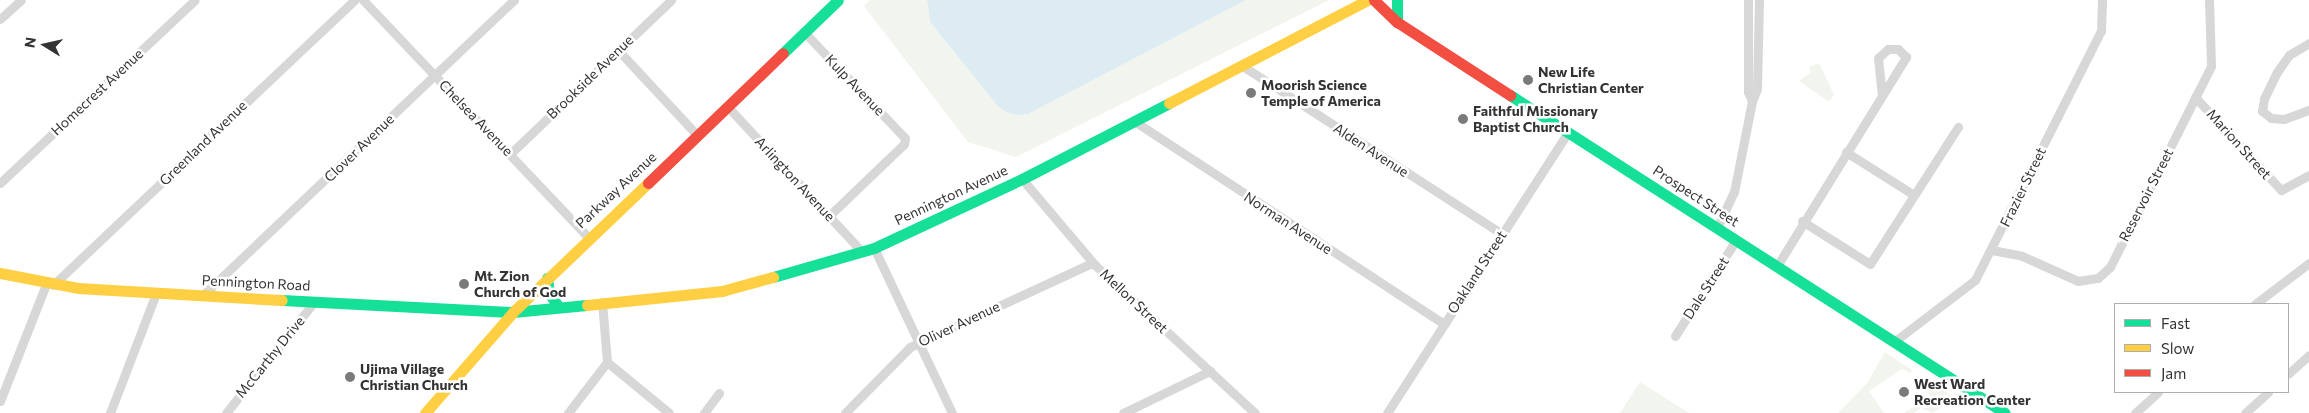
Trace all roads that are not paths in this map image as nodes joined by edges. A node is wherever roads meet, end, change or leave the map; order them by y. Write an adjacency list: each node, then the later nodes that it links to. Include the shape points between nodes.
1 (21, 0): 17 (street)
2 (195, 0): 37 (street, Homecrest Avenue)
3 (354, 0): 53 (street, Greenland Avenue)
4 (363, 0): 23 (street, Chelsea Avenue)
5 (514, 0): 23 (street, Clover Avenue)
6 (670, 0): 21 (street, Brookside Avenue)
7 (838, 0): 19 (main road, Parkway Avenue)
8 (1350, 0): 16 (main road)
9 (1368, 0): 16 (main road, Pennington Avenue)
10 (1374, 0): 18 (main road, Prospect Street)
11 (1397, 0): 18 (main road)
12 (1748, 0): 26 (street, via 1748,92)
13 (1759, 0): 26 (street, via 1757,89)
14 (2102, 0): 46 (street, Frazier Street, via 2101,31)
15 (2209, 0): 25 (street, Reservoir Street, via 2212,61)
16 (1345, 12): 22 (main road, Pennington Avenue)
17 (0, 19)
18 (1397, 22): 31 (main road, Prospect Street)
19 (804, 32): 27 (main road, Parkway Avenue); 39 (street, Kulp Avenue, via 905,138 904,144)
20 (2309, 43): 28 (street, via 2289,55 2277,72 2264,98 2262,112 2271,118 2284,119)
21 (618, 50): 32 (street); 34 (street, Brookside Avenue)
22 (1241, 65): 29 (main road, Pennington Avenue); 42 (street, Alden Avenue)
23 (435, 75): 34 (street, Chelsea Avenue); 55 (street, Clover Avenue)
24 (1882, 94): 24 (street, via 1906,57 1898,49 1888,49 1878,58); 33 (street)
25 (2195, 97): 35 (street, Marion Street, via 2281,190); 46 (street, Reservoir Street, via 2106,272 2093,280 2078,281 2022,256)
26 (1752, 101): 41 (street, via 1734,192)
27 (727, 106): 32 (main road, Parkway Avenue); 39 (street, Arlington Avenue)
28 (2309, 110)
29 (1134, 122): 36 (main road, Pennington Avenue); 61 (street, Norman Avenue)
30 (1958, 127): 38 (street)
31 (1568, 132): 41 (main road, Prospect Street); 42 (street, Oakland Street)
32 (697, 135): 43 (main road, Parkway Avenue)
33 (1846, 152): 38 (street); 40 (street)
34 (510, 154): 43 (street, Chelsea Avenue)
35 (2309, 175)
36 (1022, 179): 45 (main road, Pennington Avenue); 48 (street, Mellon Street)
37 (0, 184)
38 (1914, 195): 40 (street, via 1870,264)
39 (830, 215): 47 (street, Arlington Avenue)
40 (1802, 221): 50 (street)
41 (1717, 228): 44 (main road, Prospect Street)
42 (1502, 234): 61 (street, Oakland Street)
43 (588, 237): 52 (main road, Parkway Avenue)
44 (1736, 240): 50 (main road, Prospect Street); 62 (street, Dale Street)
45 (874, 248): 47 (main road, Pennington Avenue); 64 (street)
46 (1992, 250): 63 (street, Frazier Street, via 1976,280)
47 (862, 252): 57 (main road, Pennington Avenue, via 722,291)
48 (1092, 262): 64 (street, Oliver Avenue); 67 (street, Mellon Street)
49 (2309, 263): 58 (street)
50 (1777, 266): 63 (main road, Prospect Street)
51 (0, 273): 53 (main road, Pennington Road)
52 (547, 278): 59 (main road, via 549,293); 60 (main road, Parkway Avenue)
53 (50, 285): 54 (main road, Pennington Road); 72 (street)
54 (156, 293): 55 (main road, Pennington Road); 73 (street)
55 (204, 295): 56 (main road, Pennington Road)
56 (314, 302): 60 (main road, Pennington Road); 74 (street, McCarthy Drive)
57 (602, 302): 59 (main road, Pennington Avenue); 66 (street)
58 (2256, 303)
59 (558, 306): 60 (main road, Pennington Avenue)
60 (513, 312): 75 (main road, Parkway Avenue)
61 (1444, 324): 83 (street, Oakland Street)
62 (1675, 336)
63 (1895, 341): 84 (main road, Prospect Street)
64 (917, 344): 79 (street, Oliver Avenue, via 905,351); 80 (street)
65 (2309, 355): 68 (street)
66 (607, 362): 76 (street); 77 (street)
67 (1210, 371): 81 (street); 82 (street, Mellon Street)
68 (2289, 373)
69 (719, 393): 78 (street)
70 (2157, 393): 85 (street)
71 (2267, 393): 86 (street)
72 (0, 401)
73 (110, 413)
74 (226, 413)
75 (425, 413)
76 (568, 413)
77 (669, 413)
78 (704, 413)
79 (845, 413)
80 (952, 413)
81 (1123, 413)
82 (1255, 413)
83 (1387, 413)
84 (2005, 413)
85 (2135, 413)
86 (2245, 413)

